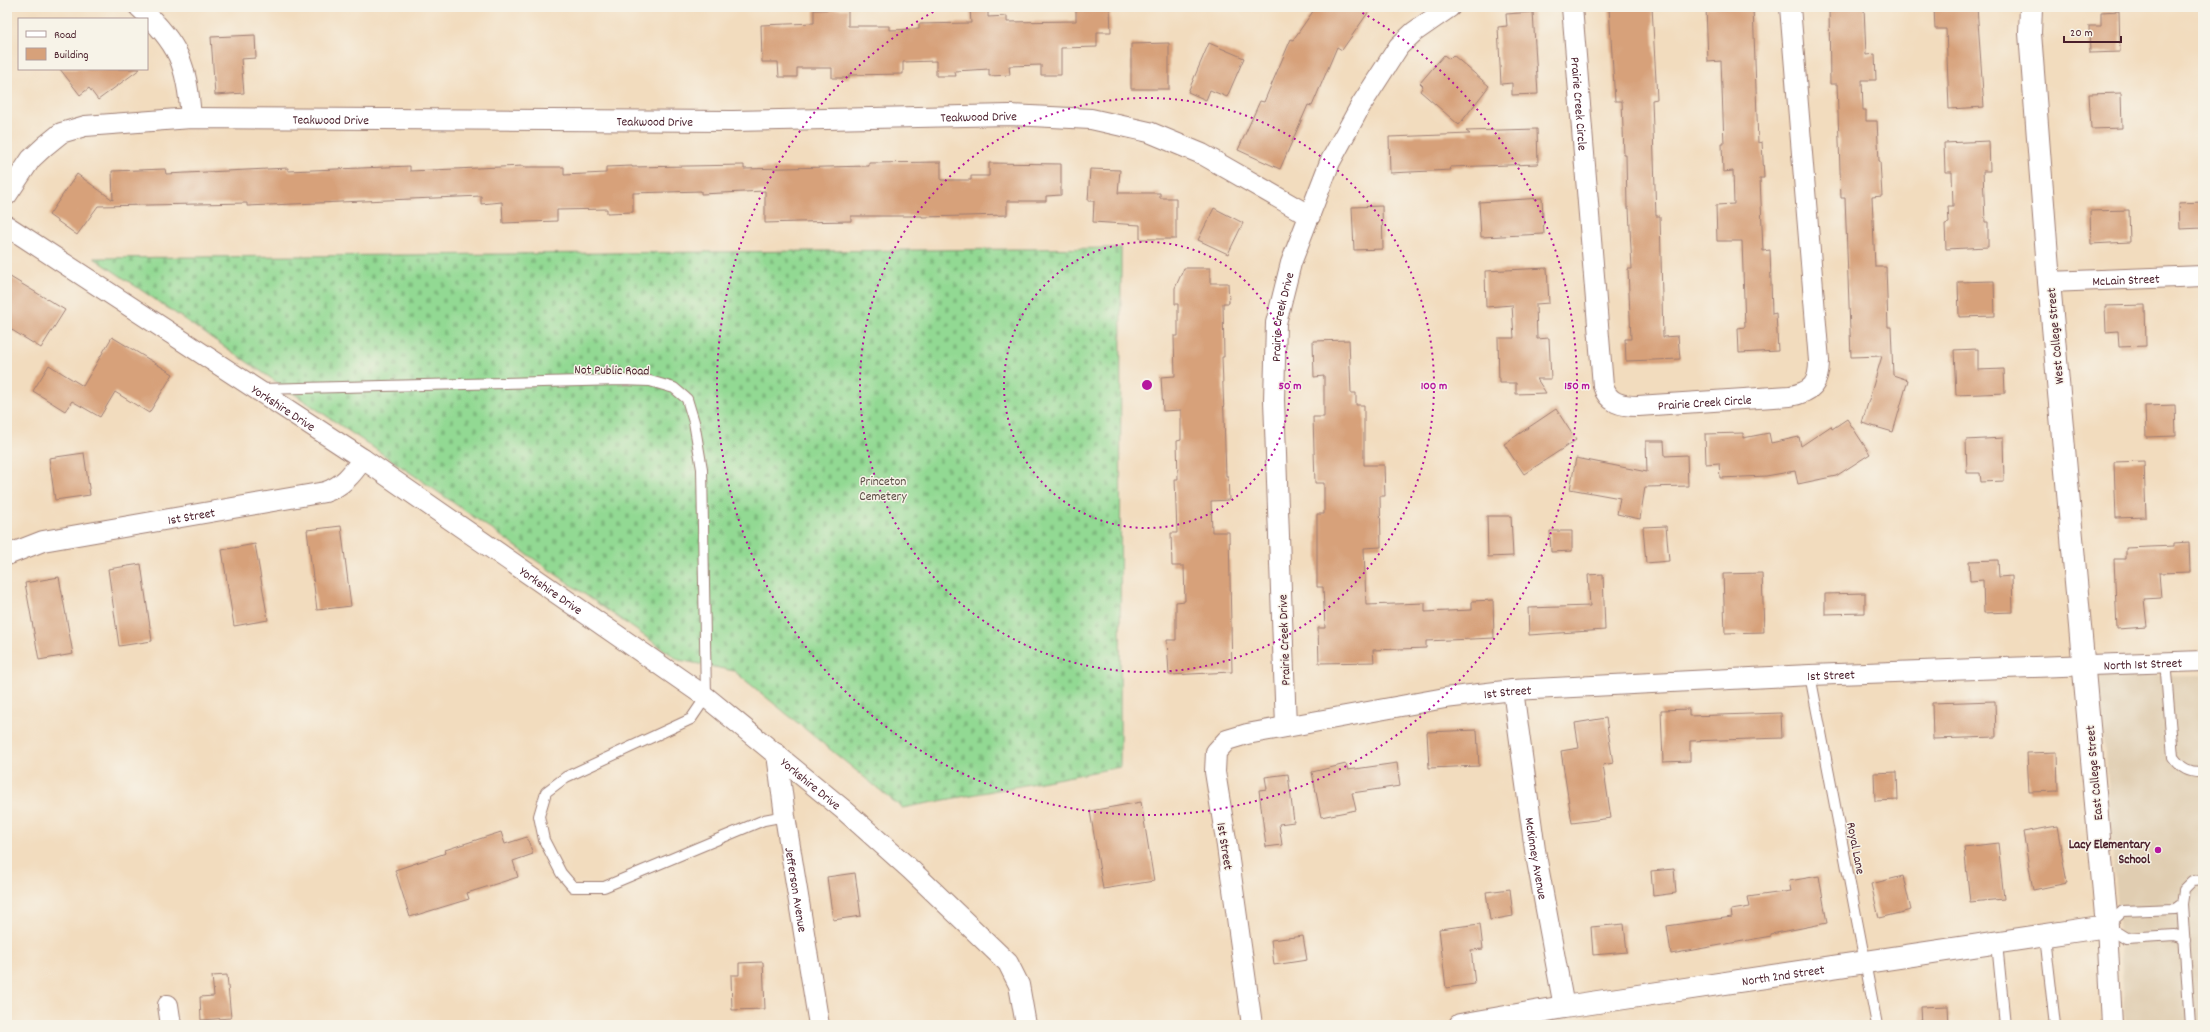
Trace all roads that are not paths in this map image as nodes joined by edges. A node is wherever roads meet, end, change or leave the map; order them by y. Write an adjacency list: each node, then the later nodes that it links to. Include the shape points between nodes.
1 (140, 7): 6 (street, via 168,37 179,56 187,77)
2 (1450, 7): 8 (street, Prairie Creek Drive, via 1414,32 1392,56 1361,105 1330,162)
3 (1572, 7): 4 (street, Prairie Creek Circle, via 1602,386 1605,395 1614,403 1624,406 1790,396 1805,393 1815,383 1819,373 1819,361)
4 (1790, 7)
5 (2031, 7): 11 (street, West College Street, via 2030,33)
6 (191, 118): 7 (street, Teakwood Drive, via 85,126 61,133 31,160); 8 (street, Teakwood Drive, via 733,121 1010,115 1091,119 1149,132 1202,154)
7 (7, 195)
8 (1310, 216): 21 (street, Prairie Creek Drive, via 1291,263 1276,323 1274,400)
9 (7, 226): 12 (street, Yorkshire Drive)
10 (2203, 276): 11 (street, McLain Street)
11 (2049, 282): 17 (street, West College Street)
12 (256, 389): 13 (street, Yorkshire Drive); 20 (lane, Not Public Road, via 620,380 650,381 674,388 687,399 694,422 702,469)
13 (363, 459): 14 (street, 1st Street, via 350,477 337,488 325,492 43,541); 20 (street, Yorkshire Drive)
14 (7, 555)
15 (2203, 660): 16 (street, North 1st Street)
16 (2165, 661): 17 (street, North 1st Street); 23 (lane, via 2173,757 2188,771)
17 (2083, 664): 18 (street, 1st Street); 27 (street, East College Street)
18 (1810, 675): 19 (street, 1st Street); 31 (lane, Royal Lane)
19 (1513, 690): 21 (street, 1st Street, via 1445,698); 33 (street, McKinney Avenue, via 1535,850)
20 (706, 697): 22 (street, Yorkshire Drive); 24 (lane, via 691,719 566,777 546,792 539,816 544,840 561,873 573,887 604,887 764,820)
21 (1286, 726): 37 (street, 1st Street, via 1227,740 1216,752 1217,788)
22 (777, 754): 24 (street, Jefferson Avenue); 36 (street, Yorkshire Drive, via 911,870 1008,963 1019,985)
23 (2203, 772)
24 (785, 816): 35 (street, Jefferson Avenue)
25 (2203, 880): 26 (lane, via 2193,881 2184,890)
26 (2182, 904): 27 (lane, via 2175,909 2123,911); 29 (lane)
27 (2107, 926): 28 (street, North 2nd Street); 29 (lane, via 2126,938 2175,935 2181,936); 42 (street, East College Street)
28 (2045, 936): 30 (street, North 2nd Street); 41 (lane)
29 (2185, 941): 43 (lane)
30 (1997, 943): 31 (street, North 2nd Street); 40 (lane)
31 (1866, 963): 33 (street, North 2nd Street); 39 (lane, Royal Lane)
32 (168, 1006): 34 (street)
33 (1565, 1016): 38 (street, North 2nd Street)
34 (171, 1025)
35 (819, 1025)
36 (1026, 1025)
37 (1252, 1025)
38 (1460, 1025)
39 (1877, 1025)
40 (2005, 1025)
41 (2055, 1025)
42 (2112, 1025)
43 (2190, 1025)

